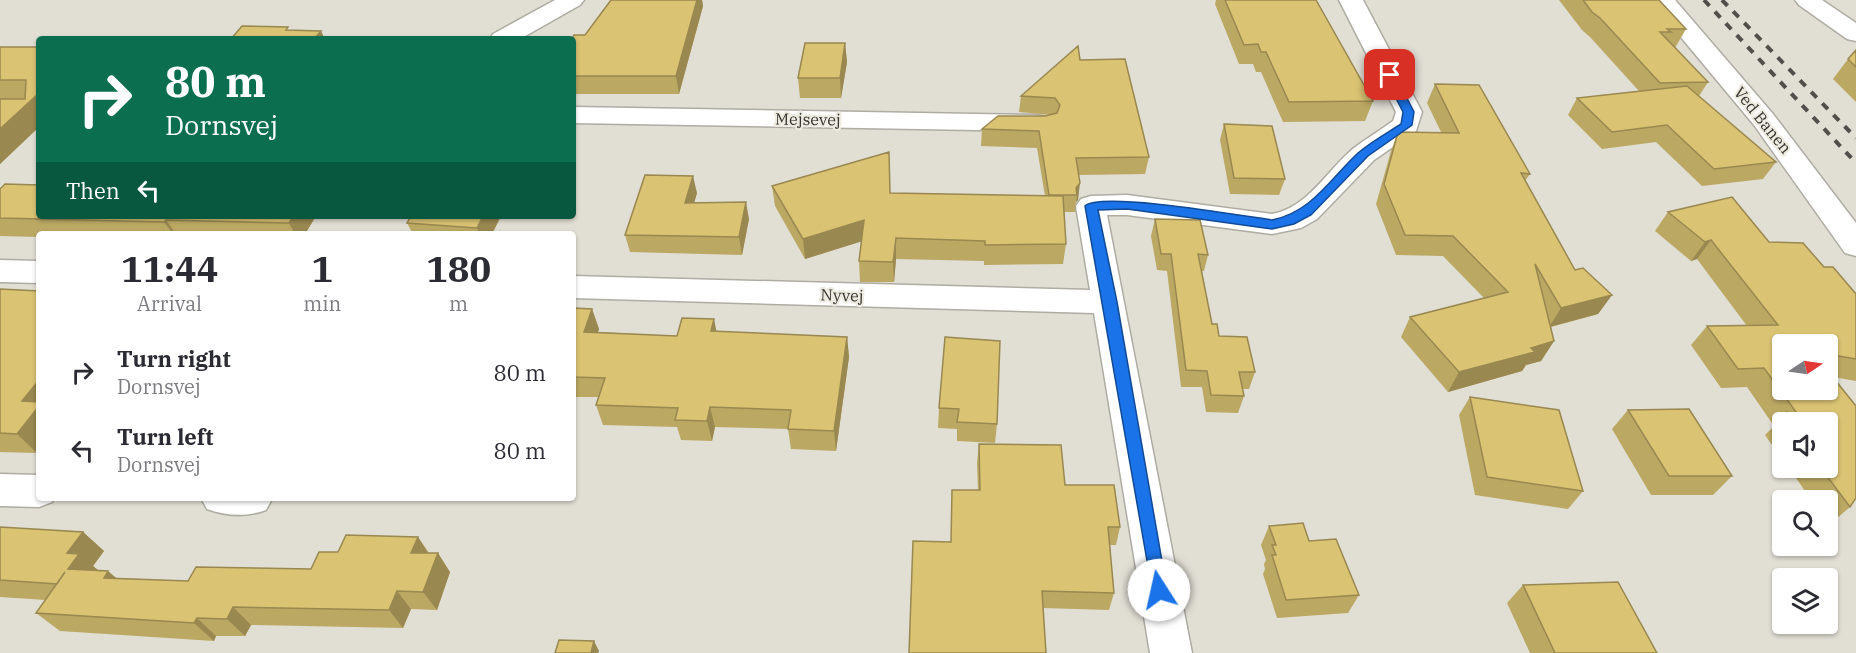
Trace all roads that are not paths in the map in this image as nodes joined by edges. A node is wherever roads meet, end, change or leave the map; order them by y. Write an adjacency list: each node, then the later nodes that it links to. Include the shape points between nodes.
1 (572, 0): 6 (street)
2 (1351, 0): 13 (street, via 1409,112 1406,125 1364,154 1307,212 1290,221 1272,224 1127,205 1091,206)
3 (1662, 0): 9 (street, Ved Banen, via 1711,54 1813,182)
4 (1807, 0): 5 (street)
5 (1856, 34)
6 (507, 36)
7 (576, 115): 8 (street, Mejsevej)
8 (1043, 123)
9 (1856, 246)
10 (0, 271): 11 (street)
11 (36, 272)
12 (576, 287): 13 (street, Nyvej)
13 (1110, 302): 16 (street)
14 (0, 490): 15 (street)
15 (36, 491)
16 (1171, 653)

